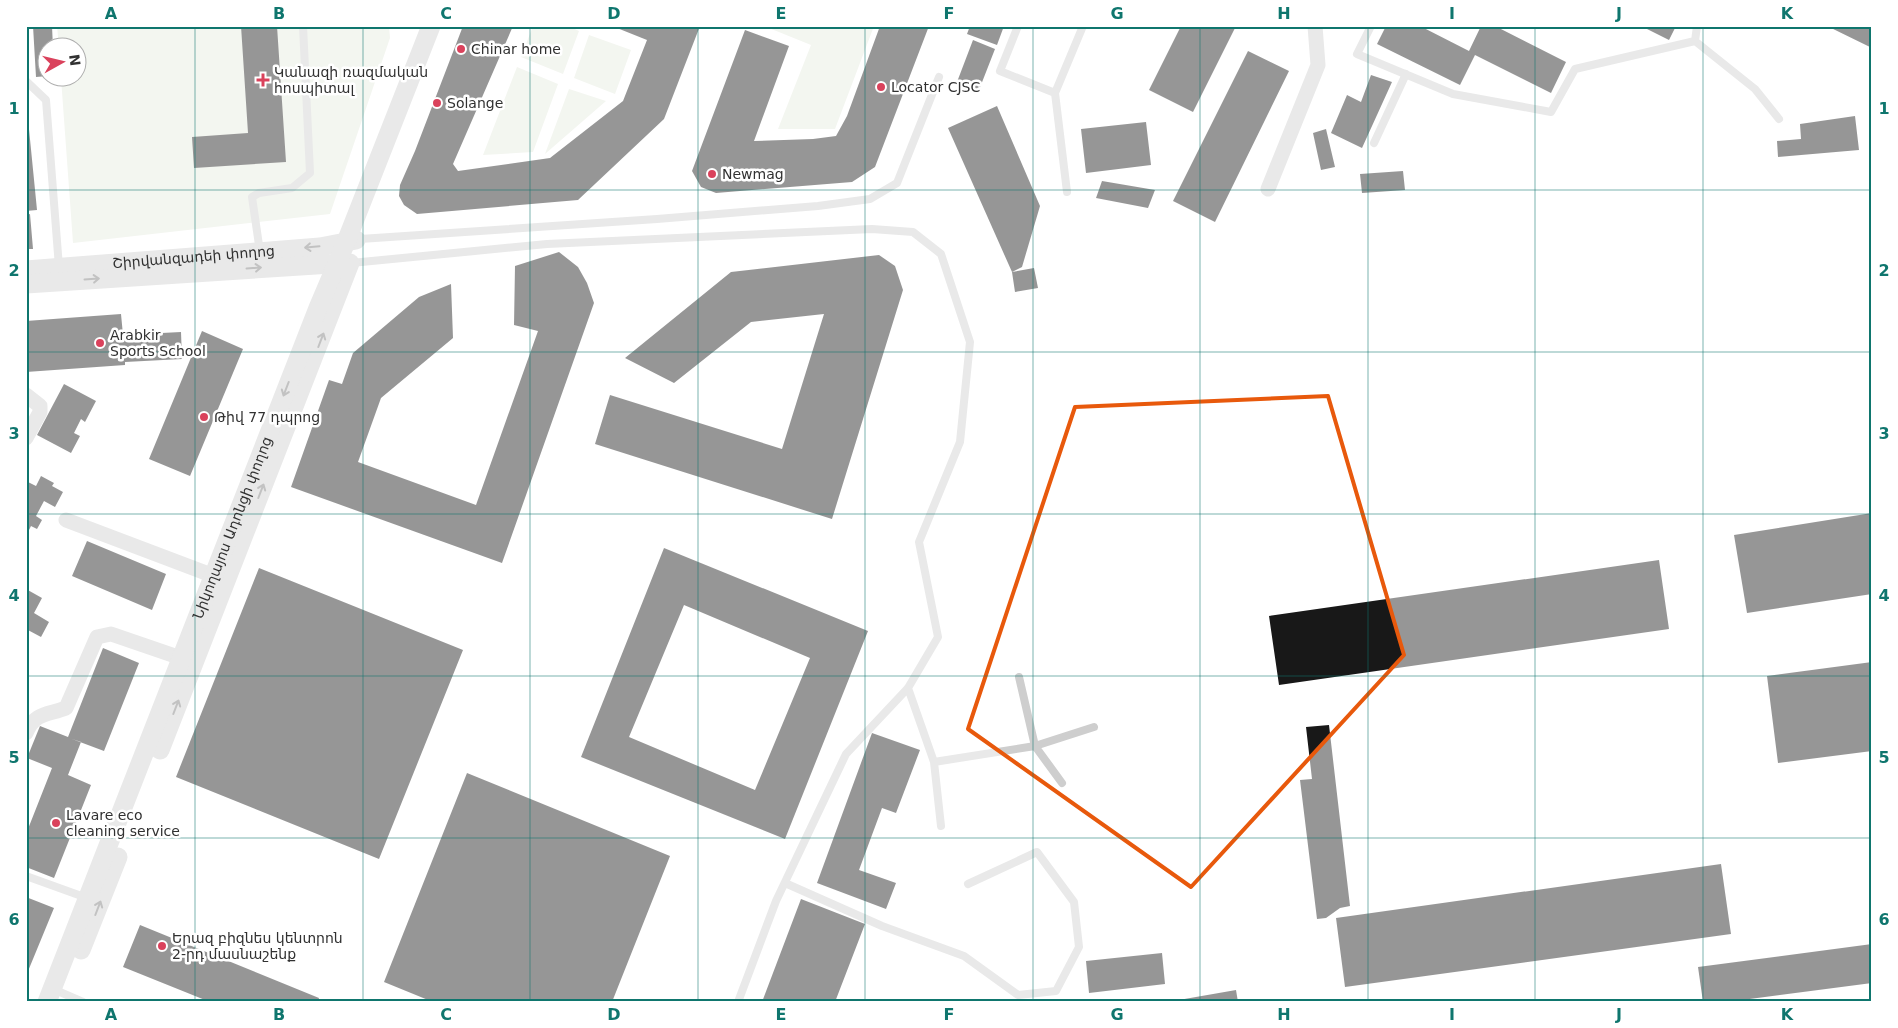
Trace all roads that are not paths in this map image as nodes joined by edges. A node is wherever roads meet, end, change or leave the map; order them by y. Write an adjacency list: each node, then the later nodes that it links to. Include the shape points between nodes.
1 (303, 26): 19 (lane, via 310,173 292,188 252,197)
2 (431, 26): 18 (street, Նիկողայոս Ադոնցի փողոց)
3 (441, 26): 18 (street, Նիկողայոս Ադոնցի փողոց)
4 (1018, 26): 13 (lane, via 1000,71)
5 (1083, 26): 13 (lane)
6 (1315, 26): 16 (street, via 1318,65)
7 (1371, 26): 10 (lane, via 1358,54)
8 (1697, 26): 9 (lane)
9 (1694, 41): 10 (lane, via 1575,69 1550,112 1453,94); 14 (lane, via 1755,89)
10 (1406, 74): 15 (lane)
11 (939, 77): 18 (lane, via 897,183 870,199 656,219)
12 (26, 81): 22 (lane, via 46,100)
13 (1055, 93): 17 (lane)
14 (1779, 119)
15 (1374, 142)
16 (1268, 189)
17 (1067, 192)
18 (353, 240): 19 (street, Շիրվանզադեի փողոց, one-way to 19, via 320,247); 20 (street, Նիկողայոս Ադոնցի փողոց)
19 (260, 252): 22 (street, Շիրվանզադեի փողոց)
20 (344, 263): 22 (street, Շիրվանզադեի փողոց, one-way to 20); 27 (street, Նիկողայոս Ադոնցի փողոց, one-way to 27); 30 (lane, via 547,244 872,229 914,232 941,254 970,342 960,442 919,542 938,637); 41 (street, Նիկողայոս Ադոնցի փողոց, one-way to 20)
21 (26, 270): 22 (street, Շիրվանզադեի փողոց)
22 (60, 275): 23 (street, Շիրվանզադեի փողոց)
23 (26, 284)
24 (26, 395): 25 (street, via 40,406)
25 (26, 438)
26 (66, 520): 27 (street)
27 (214, 576): 28 (street, Նիկողայոս Ադոնցի փողոց)
28 (181, 658): 32 (street, via 111,634 97,638 66,708 42,714); 40 (street, Նիկողայոս Ադոնցի փողոց)
29 (1019, 677): 33 (lane)
30 (908, 688): 34 (lane); 38 (lane, via 846,754)
31 (1094, 727): 33 (lane)
32 (26, 733)
33 (1035, 746): 34 (lane); 35 (lane)
34 (934, 762): 36 (lane)
35 (1062, 784)
36 (941, 826)
37 (26, 876): 40 (lane)
38 (785, 883): 39 (lane, via 882,926 964,956 1018,995 1056,991 1079,947 1074,902 1037,852); 43 (lane)
39 (968, 884)
40 (87, 898): 41 (street, Նիկողայոս Ադոնցի փողոց)
41 (56, 997): 42 (lane)
42 (83, 1002)
43 (738, 1002)

